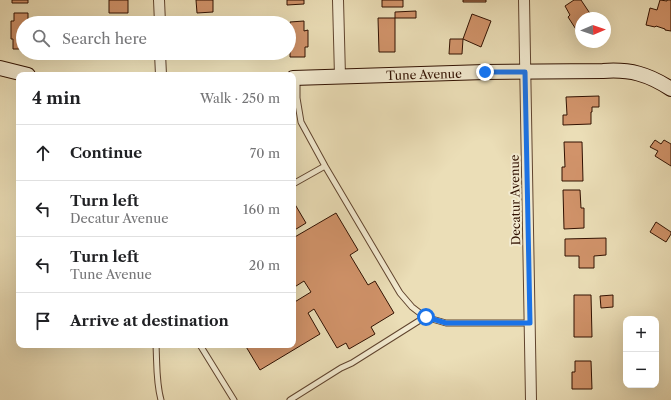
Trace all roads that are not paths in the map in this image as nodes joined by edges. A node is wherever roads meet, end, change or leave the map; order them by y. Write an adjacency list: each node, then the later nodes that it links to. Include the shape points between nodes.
1 (159, 0): 4 (street)
2 (338, 0): 10 (street)
3 (524, 0): 9 (street, Decatur Avenue)
4 (160, 16)
5 (160, 60): 8 (street)
6 (0, 68): 7 (street)
7 (16, 72)
8 (161, 72)
9 (525, 72): 10 (street, Tune Avenue); 13 (street, Tune Avenue, via 630,71); 17 (street, Decatur Avenue)
10 (340, 76): 11 (street, Tune Avenue)
11 (296, 78)
12 (296, 88): 14 (lane, via 301,122)
13 (671, 88)
14 (325, 166): 15 (lane); 16 (lane, via 400,293 412,307)
15 (296, 182)
16 (426, 317): 17 (lane, via 446,323); 22 (lane)
17 (530, 323): 23 (street, Decatur Avenue)
18 (156, 348): 20 (lane, via 158,392)
19 (202, 348): 21 (lane)
20 (161, 400)
21 (234, 400)
22 (290, 400)
23 (531, 400)

